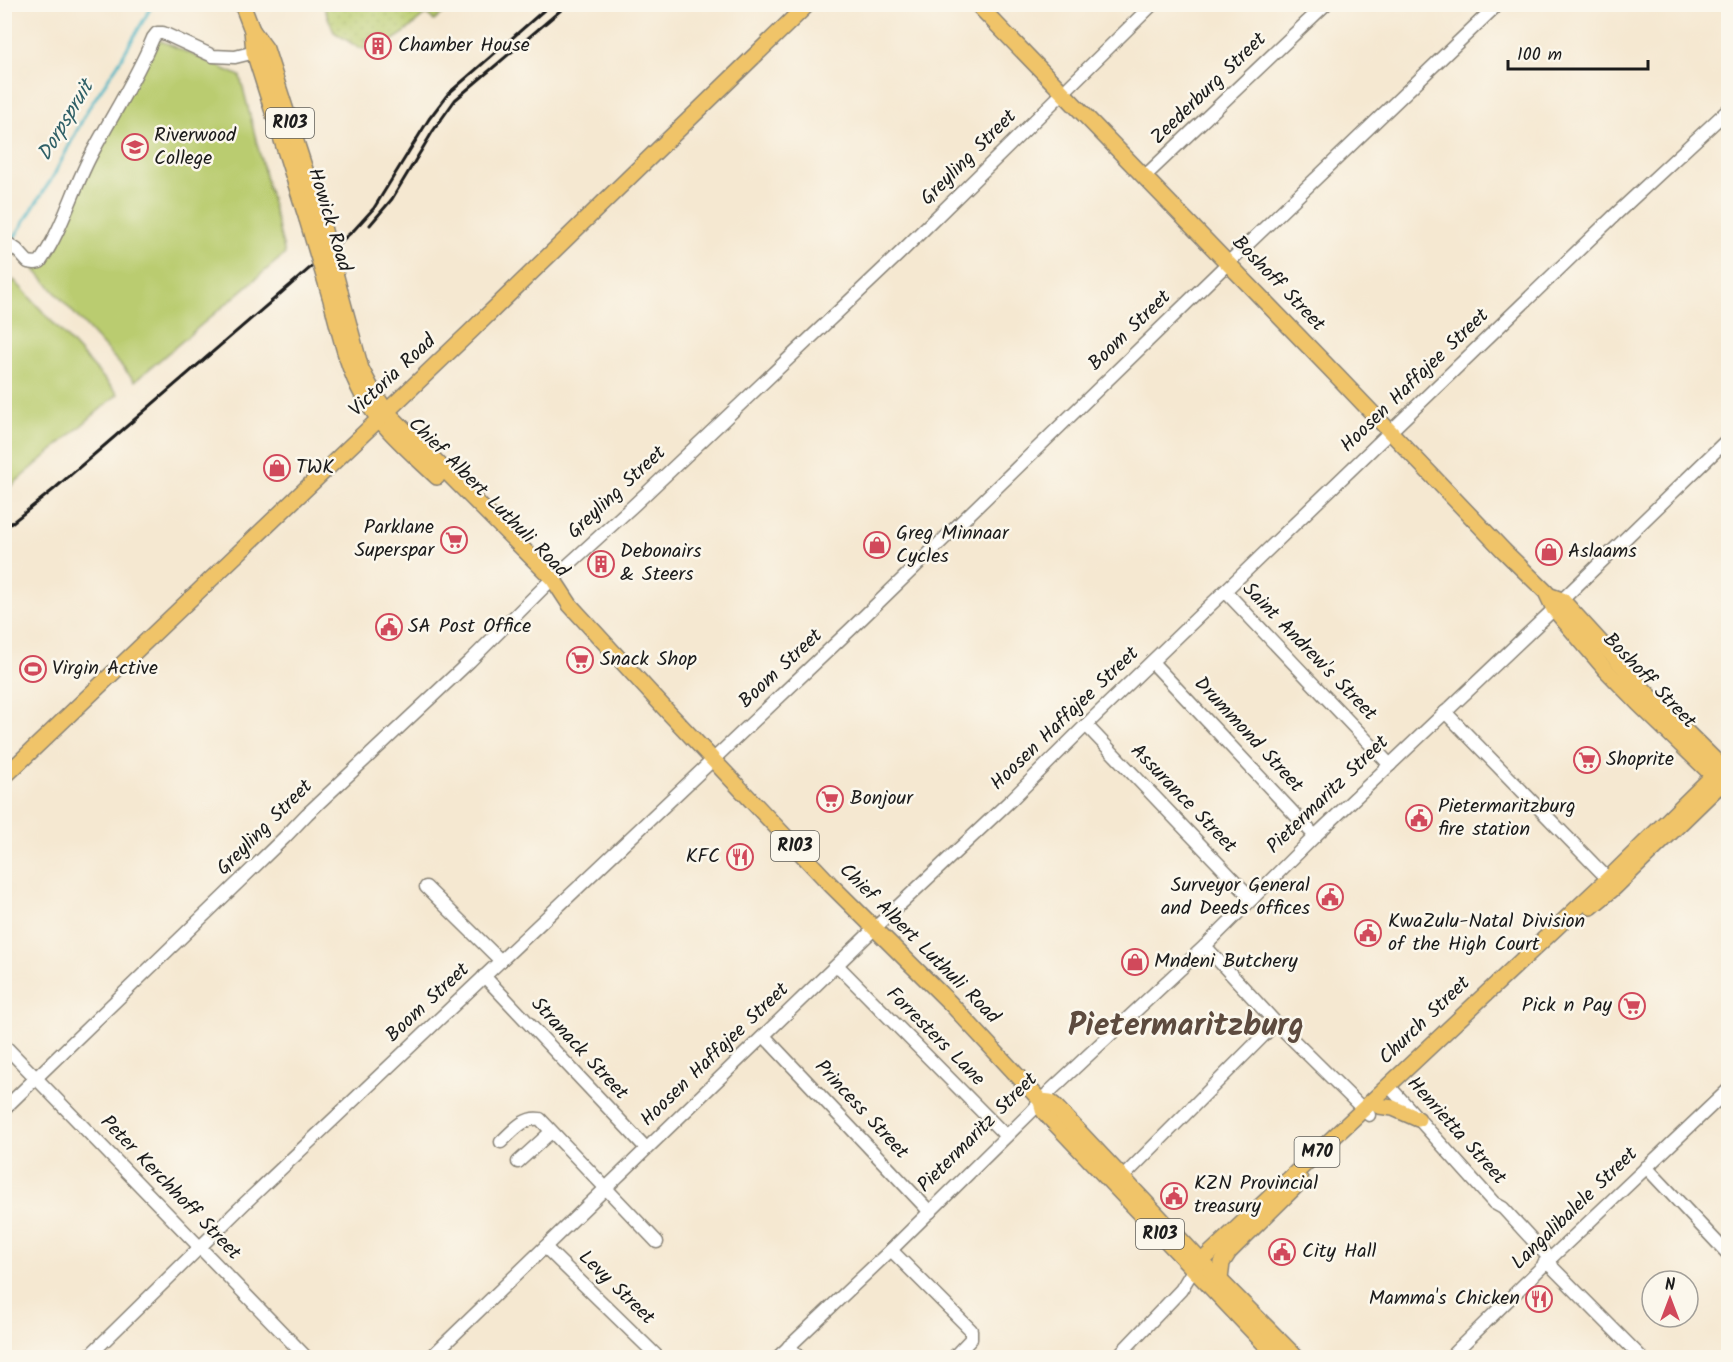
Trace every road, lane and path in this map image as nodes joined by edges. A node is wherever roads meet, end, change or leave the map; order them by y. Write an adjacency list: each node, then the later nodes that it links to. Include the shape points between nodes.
1 (242, 4): 7 (main road, Howick Road / R103)
2 (808, 4): 13 (main road, Victoria Road)
3 (977, 4): 8 (main road, Boshoff Street)
4 (1153, 4): 8 (street, Greyling Street)
5 (1326, 4): 10 (street, Zeederburg Street)
6 (1498, 4): 12 (street, Boom Street)
7 (260, 51): 11 (street, via 235,57 213,56 163,33 155,35 40,262 32,263); 13 (main road, Howick Road / R103, bridge, via 314,219 352,372 363,396)
8 (1063, 92): 10 (main road, Boshoff Street); 16 (street, Greyling Street, via 899,254)
9 (1728, 110): 14 (street, Hoosen Haffajee Street)
10 (1144, 177): 12 (main road, Boshoff Street)
11 (4, 241)
12 (1228, 263): 14 (main road, Boshoff Street); 22 (street, Boom Street)
13 (382, 414): 16 (main road, Chief Albert Luthuli Road / R103); 25 (main road, Victoria Road)
14 (1391, 432): 17 (street, Hoosen Haffajee Street); 18 (main road, Boshoff Street)
15 (1728, 439): 18 (street, Pietermaritz Street)
16 (549, 583): 22 (main road, Chief Albert Luthuli Road / R103); 38 (street, Greyling Street)
17 (1225, 591): 19 (street, Hoosen Haffajee Street); 23 (street, Saint Andrew's Street)
18 (1554, 601): 20 (street, Pietermaritz Street); 24 (main road, Boshoff Street, via 1605,669 1646,711)
19 (1152, 662): 21 (street, Hoosen Haffajee Street); 26 (street, Drummond Street)
20 (1445, 712): 23 (street, Pietermaritz Street); 27 (street)
21 (1086, 725): 29 (street, Assurance Street); 30 (street, Hoosen Haffajee Street)
22 (713, 760): 30 (main road, Chief Albert Luthuli Road / R103); 32 (street, Boom Street)
23 (1390, 765): 26 (street, Pietermaritz Street)
24 (1725, 776): 27 (main road, Church Street / M70); 39 (main road, Church Street / M70, via 1614,888)
25 (4, 777)
26 (1316, 836): 29 (street, Pietermaritz Street)
27 (1608, 879): 39 (main road, Church Street / M70)
28 (426, 887): 32 (street)
29 (1252, 899): 31 (street, Pietermaritz Street)
30 (875, 928): 33 (street, Hoosen Haffajee Street); 41 (main road, Chief Albert Luthuli Road / R103)
31 (1205, 946): 35 (street); 41 (street, Pietermaritz Street)
32 (501, 961): 34 (street, Boom Street)
33 (837, 965): 36 (street, Hoosen Haffajee Street); 46 (street, Forresters Lane)
34 (484, 976): 48 (street, Stranack Street); 59 (street, Boom Street)
35 (1276, 1023): 43 (street); 51 (street)
36 (764, 1036): 48 (street, Hoosen Haffajee Street); 54 (street, Princess Street)
37 (4, 1046): 38 (street, Peter Kerchhoff Street)
38 (37, 1079): 42 (street, Greyling Street); 59 (street, Peter Kerchhoff Street)
39 (1392, 1089): 43 (main road, Church Street / M70); 44 (street, Henrietta Street)
40 (1728, 1090): 50 (street, Langalibalele Street)
41 (1041, 1101): 46 (street, Pietermaritz Street); 51 (main road, Chief Albert Luthuli Road / R103, via 1050,1102); 63 (main road, Chief Albert Luthuli Road / R103, via 1045,1113)
42 (4, 1109)
43 (1371, 1110): 44 (main road, via 1393,1108); 63 (main road, Church Street / M70); 64 (main road, Church Street / M70, via 1229,1252 1222,1263)
44 (1418, 1119): 53 (street, Henrietta Street)
45 (551, 1132): 47 (street, via 540,1119 526,1119); 49 (street); 52 (street)
46 (1006, 1136): 54 (street, Pietermaritz Street)
47 (501, 1142)
48 (646, 1148): 52 (street, Hoosen Haffajee Street)
49 (518, 1162)
50 (1646, 1167): 57 (street, Langalibalele Street); 61 (street)
51 (1122, 1178): 63 (main road, Chief Albert Luthuli Road / R103)
52 (604, 1189): 56 (street); 58 (street, Hoosen Haffajee Street)
53 (1494, 1203): 55 (street, Henrietta Street); 62 (street, Henrietta Street, via 1498,1215)
54 (930, 1212): 60 (street, Pietermaritz Street)
55 (1533, 1241): 57 (street, via 1547,1247); 62 (street, Henrietta Street)
56 (657, 1242)
57 (1566, 1244): 62 (street, Langalibalele Street)
58 (545, 1246): 69 (street, Hoosen Haffajee Street); 70 (street, Levy Street)
59 (199, 1247): 67 (street, Boom Street); 68 (street, Peter Kerchhoff Street)
60 (891, 1250): 65 (street, Pietermaritz Street); 73 (street, via 971,1330 971,1339)
61 (1728, 1254)
62 (1549, 1263): 66 (street, Langalibalele Street); 77 (street, Henrietta Street)
63 (1199, 1271): 64 (main road, Chief Albert Luthuli Road / R103); 74 (street, Church Street); 75 (main road, Chief Albert Luthuli Road / R103)
64 (1220, 1279): 76 (main road, Chief Albert Luthuli Road / R103)
65 (789, 1346): 71 (street, Pietermaritz Street); 72 (street)
66 (1452, 1357)
67 (87, 1358)
68 (307, 1358)
69 (430, 1358)
70 (659, 1358)
71 (777, 1358)
72 (800, 1358)
73 (954, 1358)
74 (1116, 1358)
75 (1278, 1358)
76 (1298, 1358)
77 (1642, 1358)

